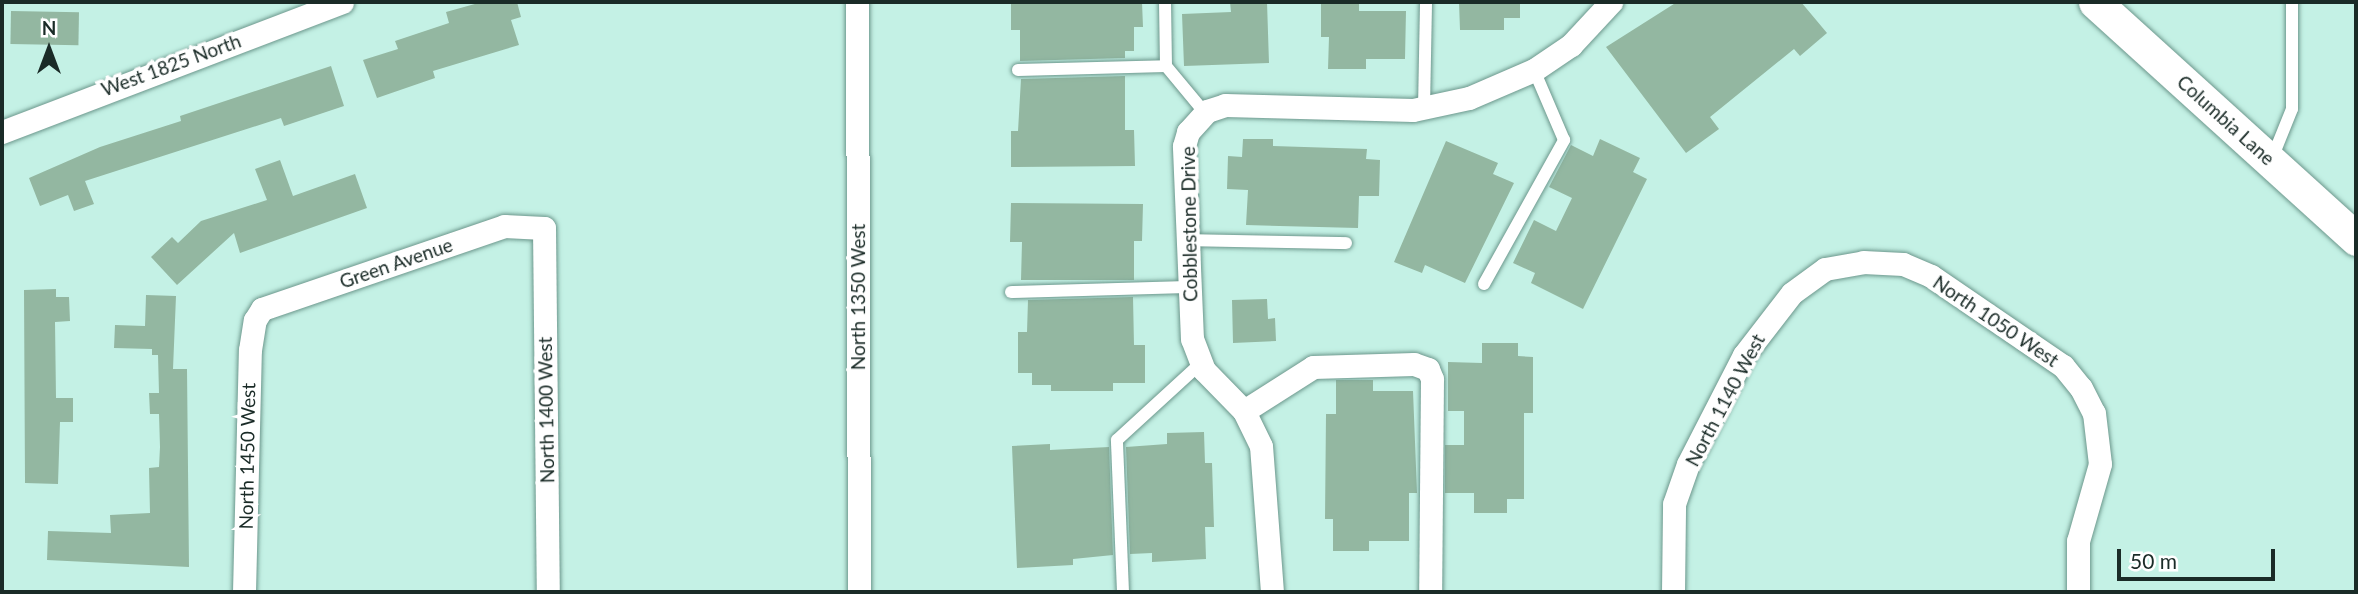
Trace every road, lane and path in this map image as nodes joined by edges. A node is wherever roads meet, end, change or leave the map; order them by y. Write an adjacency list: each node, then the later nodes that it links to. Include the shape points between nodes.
1 (342, 2): 13 (street, West 1825 North)
2 (857, 2): 28 (street, North 1350 West)
3 (1165, 2): 8 (lane)
4 (1426, 2): 11 (lane)
5 (1611, 2): 10 (street, via 1571,45)
6 (2095, 2): 14 (main road, Columbia Lane)
7 (2292, 2): 14 (lane, via 2292,110)
8 (1166, 66): 9 (lane); 12 (lane)
9 (1018, 70)
10 (1534, 70): 11 (street, via 1469,98); 20 (lane, via 1564,140)
11 (1424, 108): 12 (street, via 1225,105)
12 (1205, 113): 17 (street, Cobblestone Drive, via 1193,124 1184,146)
13 (2, 132)
14 (2271, 161): 16 (main road, Columbia Lane)
15 (544, 228): 23 (street, Green Avenue, via 504,226 262,309); 27 (street, North 1400 West)
16 (2356, 239)
17 (1188, 240): 18 (lane); 21 (street, Cobblestone Drive)
18 (1346, 243)
19 (1903, 264): 32 (street, North 1140 West, via 1863,262 1825,269 1792,293 1757,337 1688,464 1674,504); 33 (street, North 1050 West, via 1931,276 2063,366 2081,388 2094,413 2100,464 2078,541)
20 (1484, 284)
21 (1189, 287): 22 (lane); 24 (street, Cobblestone Drive, via 1192,339)
22 (1011, 292)
23 (255, 320): 26 (street, North 1450 West, via 250,350)
24 (1201, 363): 25 (street, Cobblestone Drive); 29 (lane, via 1117,440)
25 (1244, 411): 30 (street, Cobblestone Drive, via 1266,468); 31 (street, via 1313,367 1414,364 1428,369 1432,379)
26 (244, 592)
27 (548, 592)
28 (859, 592)
29 (1123, 592)
30 (1272, 592)
31 (1430, 592)
32 (1673, 592)
33 (2078, 592)

